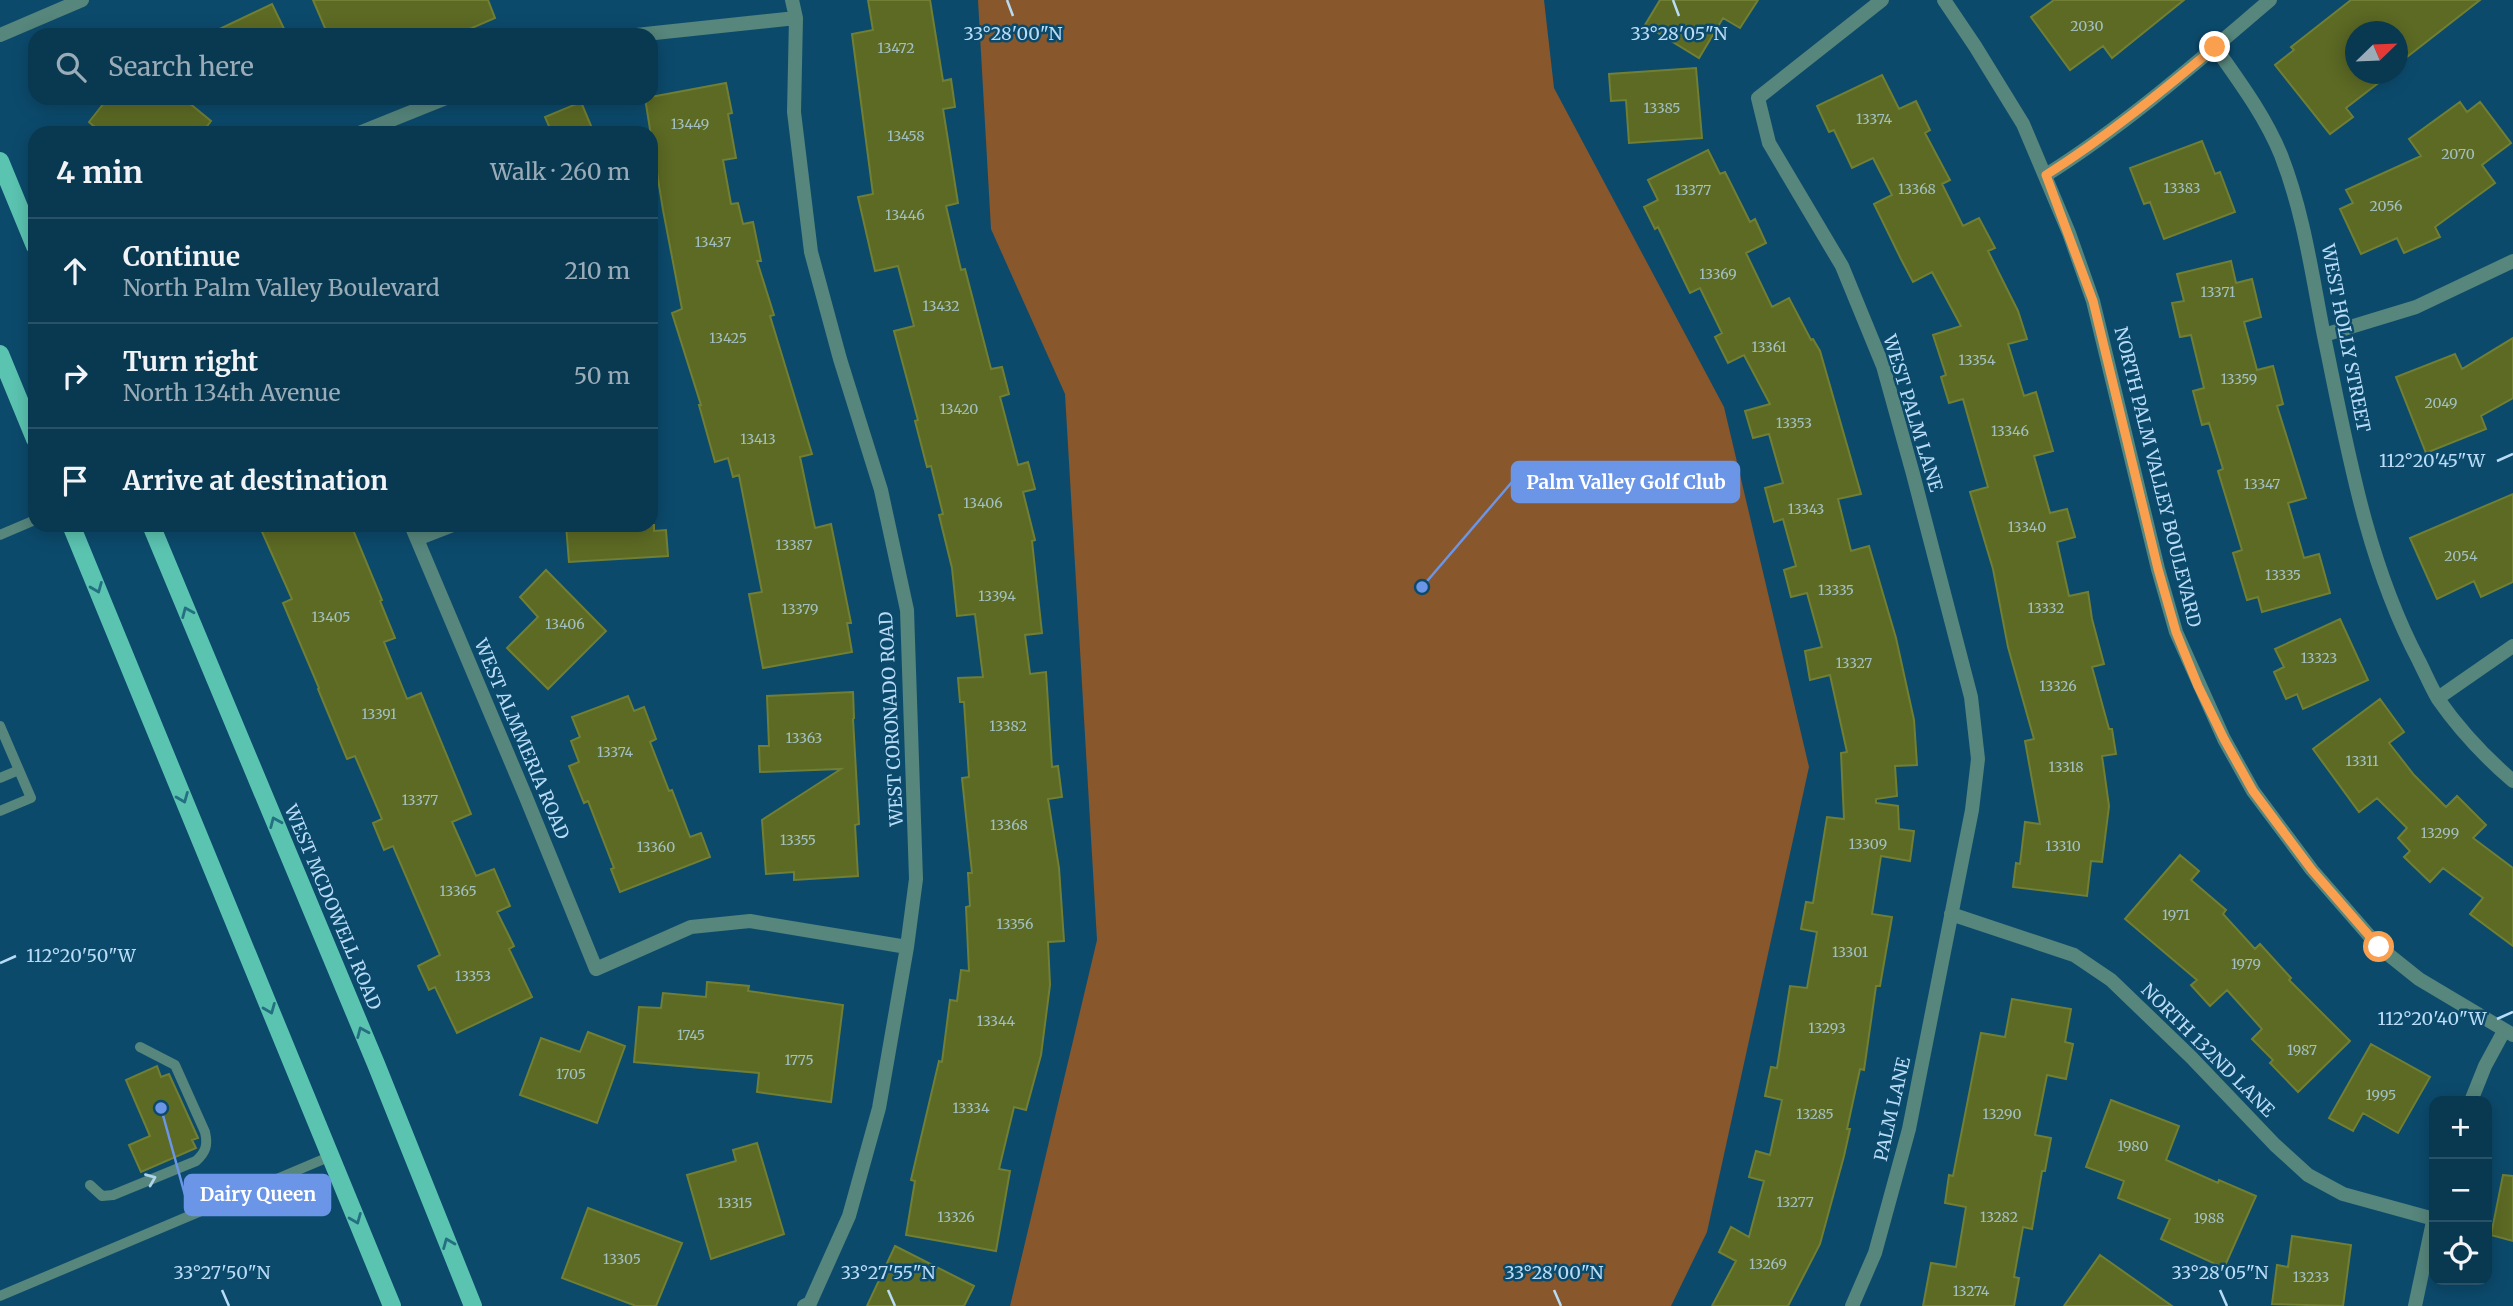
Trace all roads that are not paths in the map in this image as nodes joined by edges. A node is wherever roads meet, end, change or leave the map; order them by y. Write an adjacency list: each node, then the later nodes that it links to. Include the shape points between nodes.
1 (82, 0): 8 (street)
2 (792, 0): 6 (street, WEST CORONADO ROAD)
3 (1882, 0): 33 (street, WEST PALM LANE, via 1758,98 1769,143 1842,266 1883,366 1970,697 1978,759)
4 (1944, 0): 13 (street, NORTH PALM VALLEY BOULEVARD, via 2023,124)
5 (2270, 0): 9 (street)
6 (796, 18): 7 (street); 34 (street, WEST CORONADO ROAD, via 794,112 811,252 881,490 906,610 916,879)
7 (658, 33)
8 (0, 35)
9 (2215, 47): 13 (street, via 2144,107); 16 (street, WEST HOLLY STREET, via 2254,103 2280,154 2303,219)
10 (429, 105): 11 (street)
11 (376, 126)
12 (0, 161): 14 (main road)
13 (2046, 175): 35 (street, NORTH PALM VALLEY BOULEVARD, via 2093,301 2176,632 2224,739 2253,791 2312,870 2379,947 2418,979)
14 (28, 229)
15 (2513, 261): 16 (street, via 2416,307)
16 (2324, 335): 27 (street, WEST HOLLY STREET, via 2362,507 2384,581)
17 (0, 354): 18 (main road)
18 (28, 422)
19 (28, 523): 24 (lane)
20 (74, 532): 38 (main road, one-way to 38)
21 (154, 532): 44 (main road, WEST MCDOWELL ROAD, one-way to 21)
22 (414, 532): 25 (street, WEST ALMMERIA ROAD)
23 (435, 532): 25 (street)
24 (0, 534)
25 (417, 539): 34 (street, WEST ALMMERIA ROAD, via 596,969 691,927 750,921)
26 (2513, 646): 27 (street)
27 (2438, 698): 31 (street, WEST HOLLY STREET, via 2486,758)
28 (0, 726): 29 (lane)
29 (19, 770): 30 (lane); 32 (lane, via 31,798)
30 (0, 778)
31 (2513, 781)
32 (0, 811)
33 (1951, 914): 40 (street, NORTH 132ND LANE, via 2074,955 2111,980 2308,1175 2343,1194); 46 (street, PALM LANE, via 1909,1129 1875,1253)
34 (907, 947): 45 (street, WEST CORONADO ROAD, via 879,1108 849,1216 810,1303)
35 (2509, 1033): 37 (street, via 2486,1066)
36 (140, 1047): 39 (lane, one-way to 36, via 102,1196 113,1195 196,1161 205,1153 205,1132 175,1065)
37 (2474, 1096)
38 (331, 1156): 42 (lane); 43 (main road, one-way to 43)
39 (90, 1185)
40 (2429, 1216)
41 (2433, 1222): 47 (street)
42 (0, 1296)
43 (392, 1306)
44 (473, 1306)
45 (804, 1306)
46 (1852, 1306)
47 (2415, 1306)

